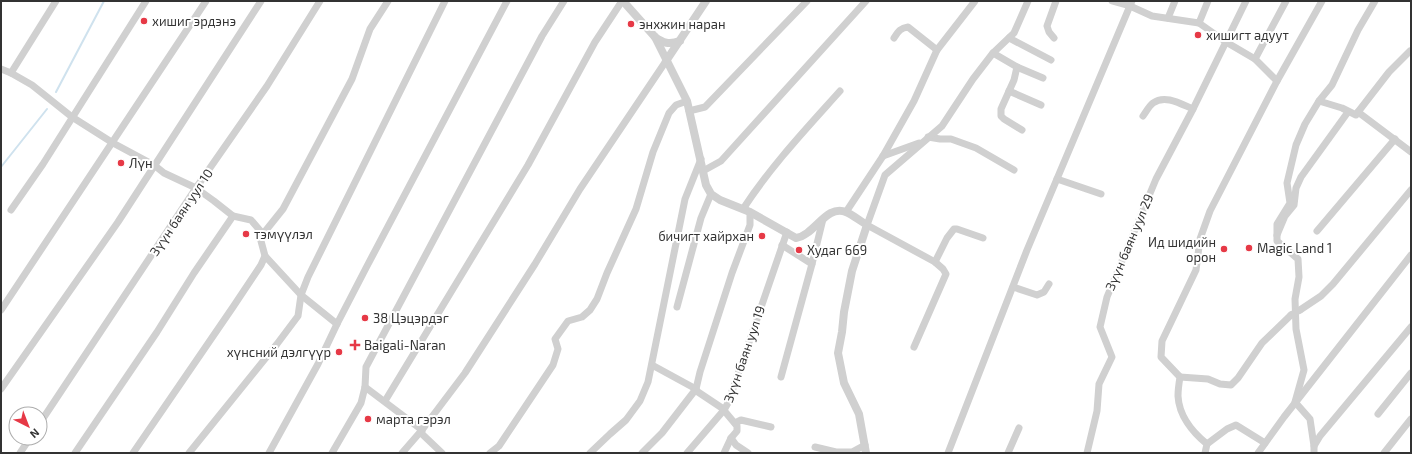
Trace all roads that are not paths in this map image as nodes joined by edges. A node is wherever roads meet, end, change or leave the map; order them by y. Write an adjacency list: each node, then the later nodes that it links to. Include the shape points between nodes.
1 (56, 1): 41 (street)
2 (146, 1): 54 (street)
3 (206, 1): 58 (street)
4 (261, 1): 62 (street)
5 (320, 1): 66 (street, Зүүн баян уул 10, via 267,86)
6 (388, 1): 78 (street, via 370,30 352,79 283,209)
7 (445, 1): 88 (street)
8 (507, 1): 91 (street)
9 (564, 1): 98 (street, via 542,36 366,367)
10 (622, 1): 27 (street); 101 (street, via 595,42 528,165)
11 (706, 1): 31 (street)
12 (807, 1): 50 (street, via 705,107)
13 (866, 1): 64 (street, via 721,161)
14 (975, 1): 33 (street)
15 (1028, 1): 29 (street, via 1014,33)
16 (1056, 1): 30 (street, via 1047,26)
17 (1112, 1): 24 (street)
18 (1175, 1): 25 (street)
19 (1208, 1): 26 (street)
20 (1246, 1): 32 (street, Зүүн баян уул 29)
21 (1286, 1): 36 (street)
22 (1322, 1): 43 (street)
23 (1375, 1): 46 (street, via 1332,84)
24 (1131, 4): 25 (street, via 1152,16); 65 (street)
25 (1168, 18): 26 (street)
26 (1199, 23): 32 (street)
27 (655, 37): 31 (street, via 666,43); 38 (street)
28 (894, 38): 33 (street, via 898,31 908,27)
29 (1009, 38): 35 (street); 37 (street)
30 (1054, 38)
31 (680, 41): 38 (street)
32 (1226, 42): 36 (street); 49 (street, Зүүн баян уул 29)
33 (937, 50): 60 (street, via 914,101)
34 (1411, 52): 52 (street, via 1389,72)
35 (993, 53): 39 (street); 57 (street, via 942,126)
36 (1255, 59): 43 (street)
37 (1051, 60)
38 (666, 61): 47 (street); 110 (street, via 580,189 465,373)
39 (1017, 67): 42 (street); 45 (street)
40 (1, 69): 41 (street)
41 (11, 73): 54 (street, via 32,85)
42 (1043, 78)
43 (1277, 81): 97 (street, via 1210,211 1200,239 1196,270 1162,341 1161,357)
44 (840, 91): 71 (street, via 785,152 752,196)
45 (1009, 91): 48 (street); 55 (street, via 1001,109 1001,116)
46 (1319, 101): 51 (street); 79 (street, via 1296,145 1287,183 1290,203 1276,224)
47 (687, 102): 50 (street); 125 (street, via 676,105 669,113 653,152 636,209 597,299 582,317 568,321 562,328 555,340 558,349 553,365 499,446)
48 (1041, 105)
49 (1193, 109): 53 (street, via 1168,99 1161,99); 133 (street, Зүүн баян уул 29, via 1156,179 1106,297 1100,327 1112,357 1099,384 1097,411)
50 (689, 111): 61 (street)
51 (1348, 112): 52 (street, via 1356,115); 79 (street, via 1301,177 1296,188 1294,206 1285,216)
52 (1358, 112): 56 (street)
53 (1143, 116)
54 (72, 117): 58 (street); 70 (street)
55 (1022, 130)
56 (1395, 139): 59 (street); 76 (street)
57 (926, 140): 60 (street); 63 (street, via 951,138 976,148); 75 (street, via 885,175)
58 (112, 143): 62 (street); 90 (street)
59 (1411, 152)
60 (883, 156): 72 (street)
61 (701, 159): 64 (street); 94 (street, via 685,199)
62 (154, 165): 66 (street, via 164,173); 99 (street, via 118,222)
63 (1014, 170)
64 (703, 171): 68 (street)
65 (1057, 179): 69 (street); 87 (street)
66 (196, 188): 73 (street); 104 (street, Зүүн баян уул 10)
67 (1411, 190): 97 (street, bridge, via 1333,284 1321,296 1291,315 1262,343 1231,385)
68 (711, 194): 71 (street); 89 (street, via 701,218)
69 (1100, 194)
70 (11, 210)
71 (747, 211): 77 (street); 100 (street, via 750,225)
72 (846, 212): 74 (street, via 837,210); 75 (street)
73 (233, 216): 78 (street, via 251,220); 118 (street)
74 (823, 219): 77 (street, via 803,237 796,238); 85 (street)
75 (867, 225): 84 (street); 115 (street, via 852,271 838,354 844,383 860,414)
76 (1317, 231)
77 (787, 232): 81 (street, Зүүн баян уул 19)
78 (263, 234): 83 (street)
79 (1277, 236): 102 (street, via 1277,241 1298,259 1296,329 1304,370)
80 (983, 238): 84 (street, via 954,229)
81 (782, 245): 85 (street); 103 (street, Зүүн баян уул 19)
82 (1411, 255): 102 (street)
83 (265, 256): 88 (street); 119 (street)
84 (935, 262): 93 (street, via 946,274)
85 (812, 264): 96 (street)
86 (1049, 284): 87 (street, via 1044,292 1037,295)
87 (1013, 287): 131 (street)
88 (301, 295): 91 (street); 120 (street, via 298,316)
89 (677, 307)
90 (1, 310)
91 (337, 324): 121 (street)
92 (1411, 327): 116 (street, via 1325,430)
93 (914, 347)
94 (652, 365): 100 (street); 126 (street, via 648,382 633,412)
95 (1411, 374): 105 (street)
96 (781, 377)
97 (1180, 377): 113 (street, via 1180,408 1192,430)
98 (365, 387): 101 (street); 122 (street, via 361,403)
99 (1, 389)
100 (696, 390): 103 (street); 127 (street, via 662,433)
101 (385, 401): 110 (street)
102 (1295, 402): 112 (street); 116 (street, via 1310,419)
103 (724, 410): 107 (street); 128 (street, Зүүн баян уул 19)
104 (48, 411)
105 (1378, 414)
106 (1411, 418): 136 (street)
107 (734, 423): 108 (street, via 741,420); 111 (street, via 737,431)
108 (771, 427)
109 (1019, 428): 132 (street)
110 (422, 430): 123 (street); 124 (street, via 422,434)
111 (730, 438): 129 (street); 130 (street)
112 (1265, 443): 113 (street, via 1236,425 1226,429); 135 (street)
113 (1207, 444): 134 (street)
114 (816, 447): 117 (street)
115 (866, 449): 117 (street)
116 (1314, 449)
117 (836, 452)
118 (75, 453)
119 (133, 453)
120 (189, 453)
121 (269, 453)
122 (332, 453)
123 (402, 453)
124 (442, 453)
125 (490, 453)
126 (590, 453)
127 (642, 453)
128 (687, 453)
129 (724, 453)
130 (748, 453)
131 (948, 453)
132 (1008, 453)
133 (1087, 453)
134 (1205, 453)
135 (1258, 453)
136 (1384, 453)

